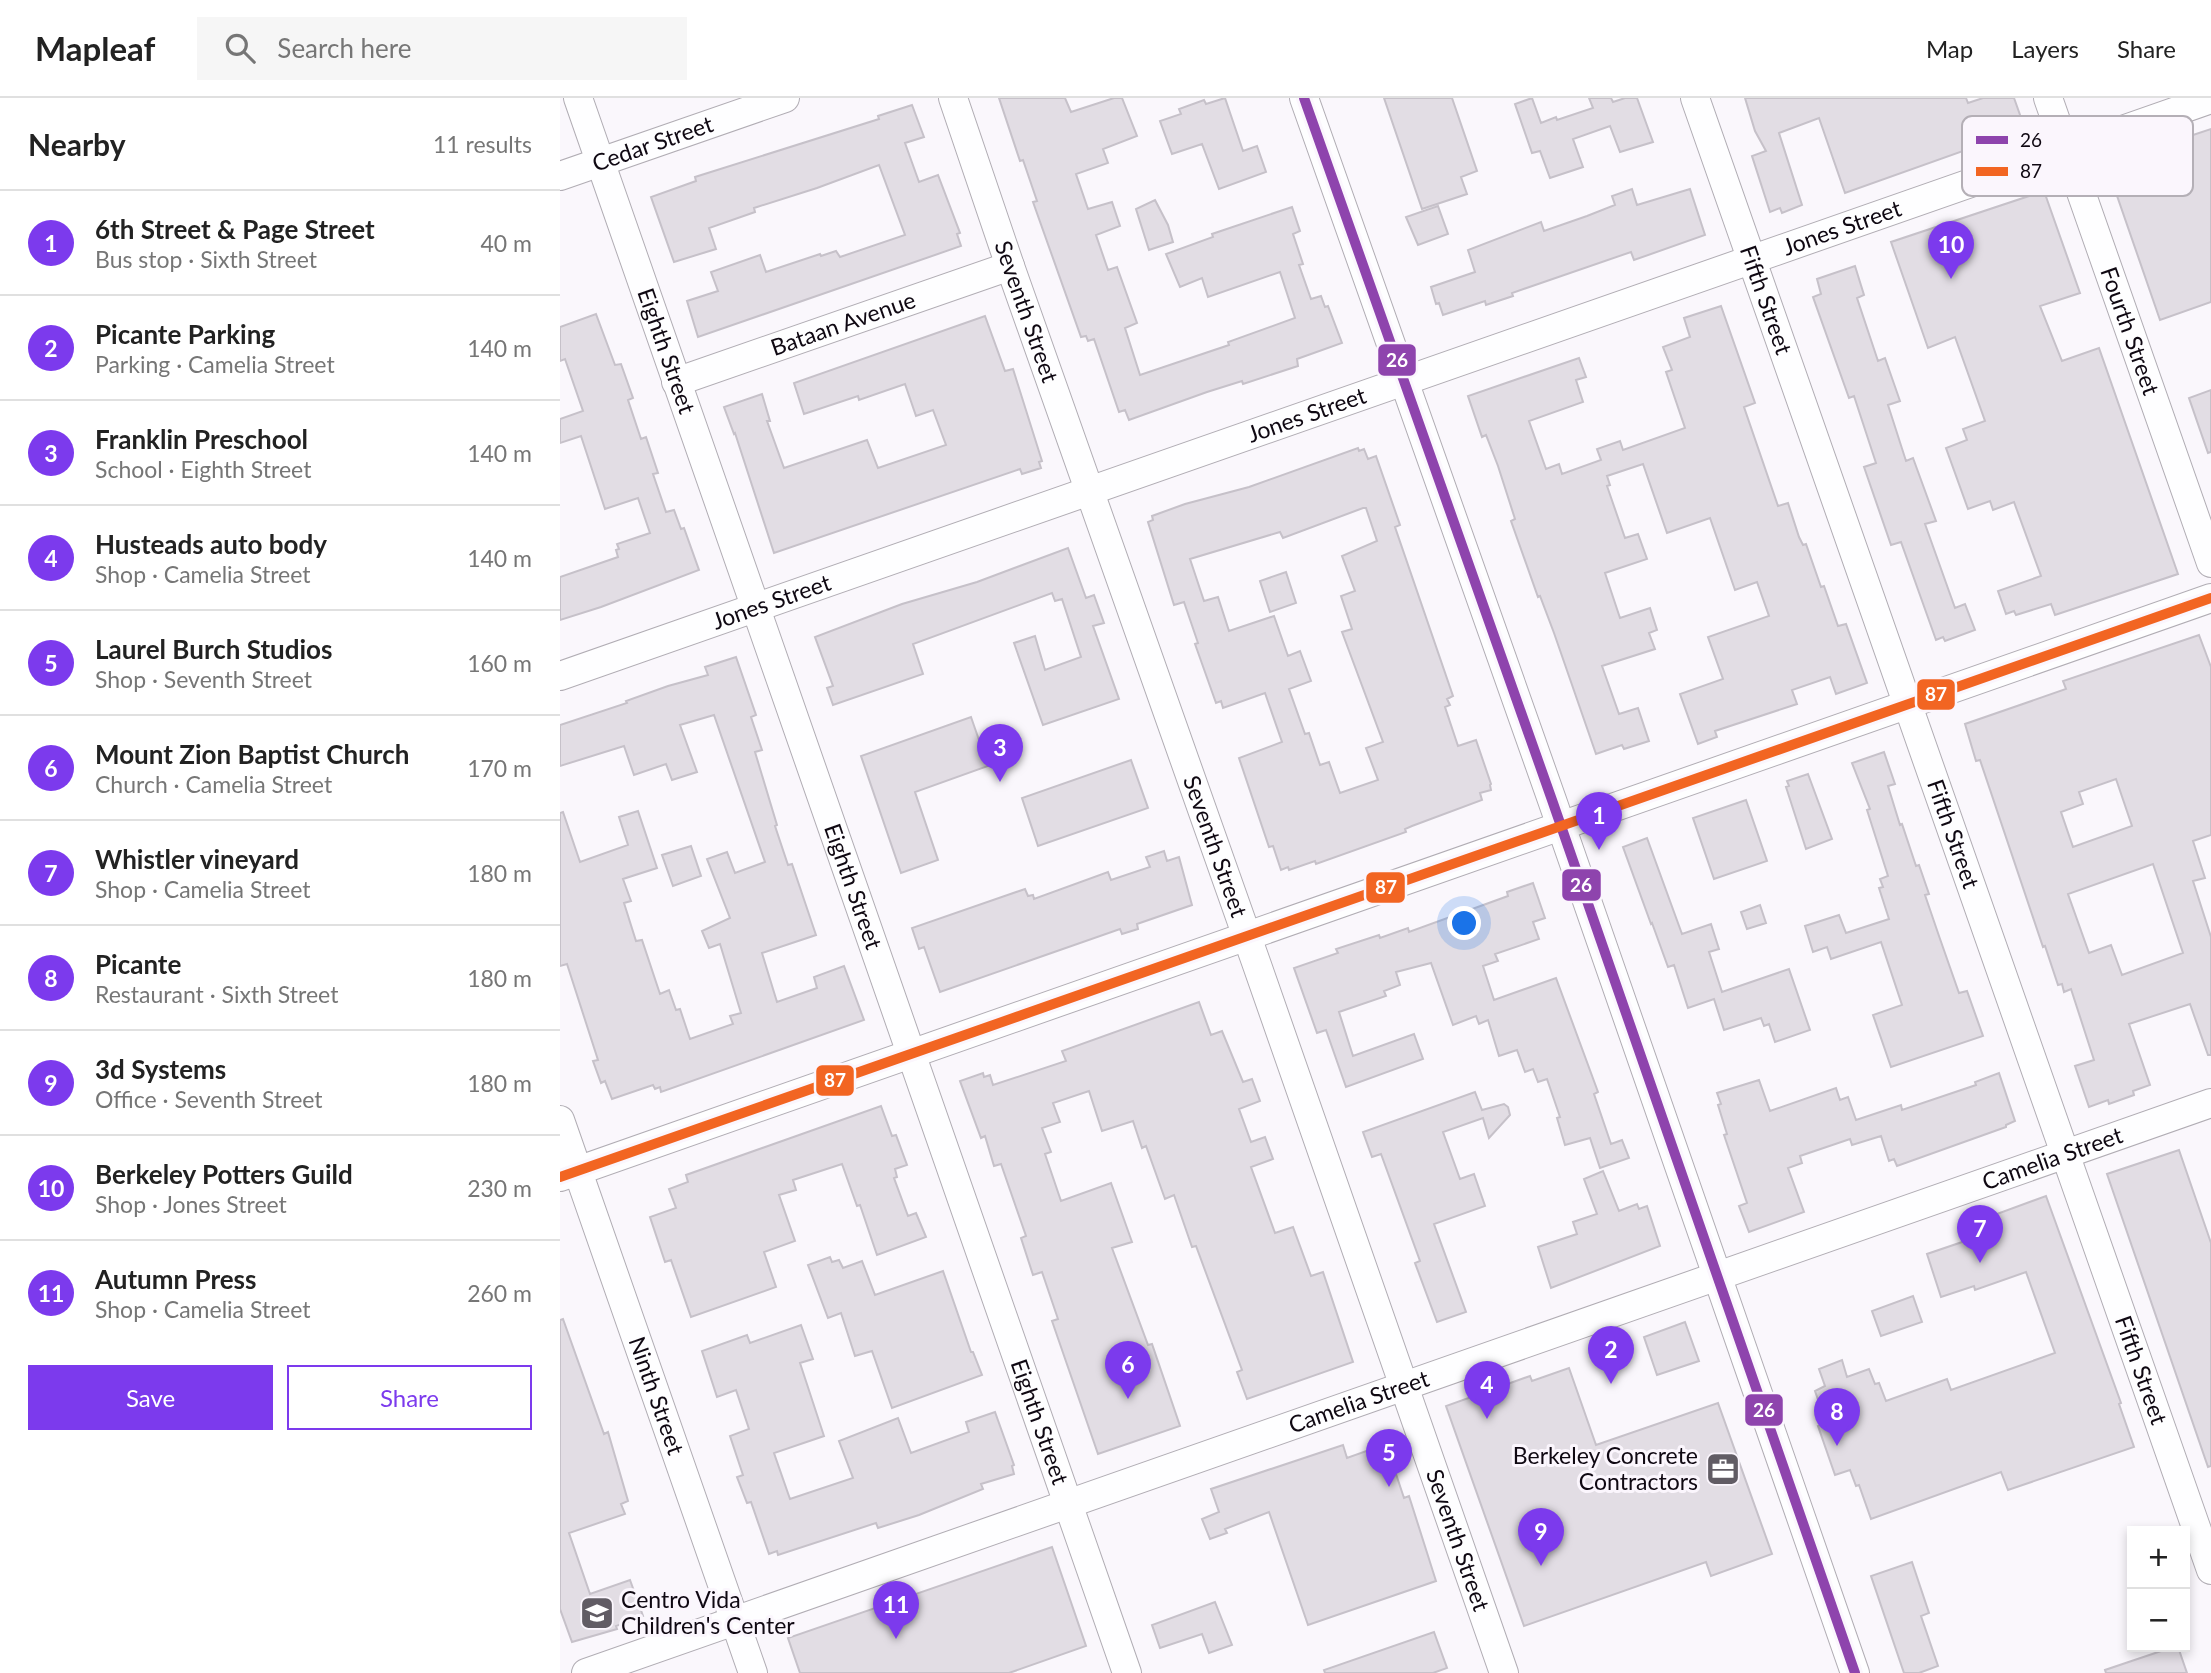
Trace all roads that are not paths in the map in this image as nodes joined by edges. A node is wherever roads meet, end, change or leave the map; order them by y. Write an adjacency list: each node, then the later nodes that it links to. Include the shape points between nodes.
1 (578, 98): 10 (street, Eighth Street)
2 (785, 98): 10 (street, Cedar Street)
3 (953, 98): 15 (street, Seventh Street)
4 (1304, 98): 16 (street)
5 (1695, 98): 14 (street, Fifth Street)
6 (2048, 98): 8 (street, Fourth Street)
7 (2211, 99): 9 (street, Jones Street)
8 (2054, 116)
9 (2161, 116)
10 (601, 162): 11 (street, Cedar Street); 17 (street, Eighth Street)
11 (560, 176)
12 (1962, 185): 14 (street, Jones Street)
13 (2083, 196): 19 (street, Fourth Street)
14 (1752, 260): 16 (street, Jones Street); 23 (street, Fifth Street)
15 (1010, 266): 17 (street, Bataan Avenue); 18 (street, Seventh Street)
16 (1404, 380): 18 (street, Jones Street); 24 (street)
17 (676, 383): 21 (street, Eighth Street)
18 (1089, 490): 21 (street, Jones Street); 25 (street, Seventh Street)
19 (2211, 564)
20 (2211, 597): 23 (street)
21 (756, 607): 22 (street, Jones Street); 26 (street, Eighth Street)
22 (560, 676)
23 (1908, 705): 24 (street); 29 (street, Fifth Street)
24 (1561, 826): 25 (street); 31 (street)
25 (1247, 936): 26 (street); 32 (street, Seventh Street)
26 (912, 1053): 30 (street); 33 (street, Eighth Street)
27 (2211, 1103): 29 (street, Camelia Street)
28 (560, 1120): 30 (street, Ninth Street)
29 (2066, 1156): 31 (street, Camelia Street); 34 (street, Fifth Street)
30 (569, 1174): 35 (street, Ninth Street)
31 (1719, 1277): 32 (street, Camelia Street); 40 (street)
32 (1404, 1387): 33 (street, Camelia Street); 39 (street, Seventh Street)
33 (1069, 1503): 35 (street, Camelia Street); 38 (street, Eighth Street)
34 (2211, 1570)
35 (736, 1622): 36 (street, Camelia Street); 37 (street, Ninth Street)
36 (586, 1673)
37 (753, 1673)
38 (1127, 1673)
39 (1504, 1673)
40 (1855, 1673)

